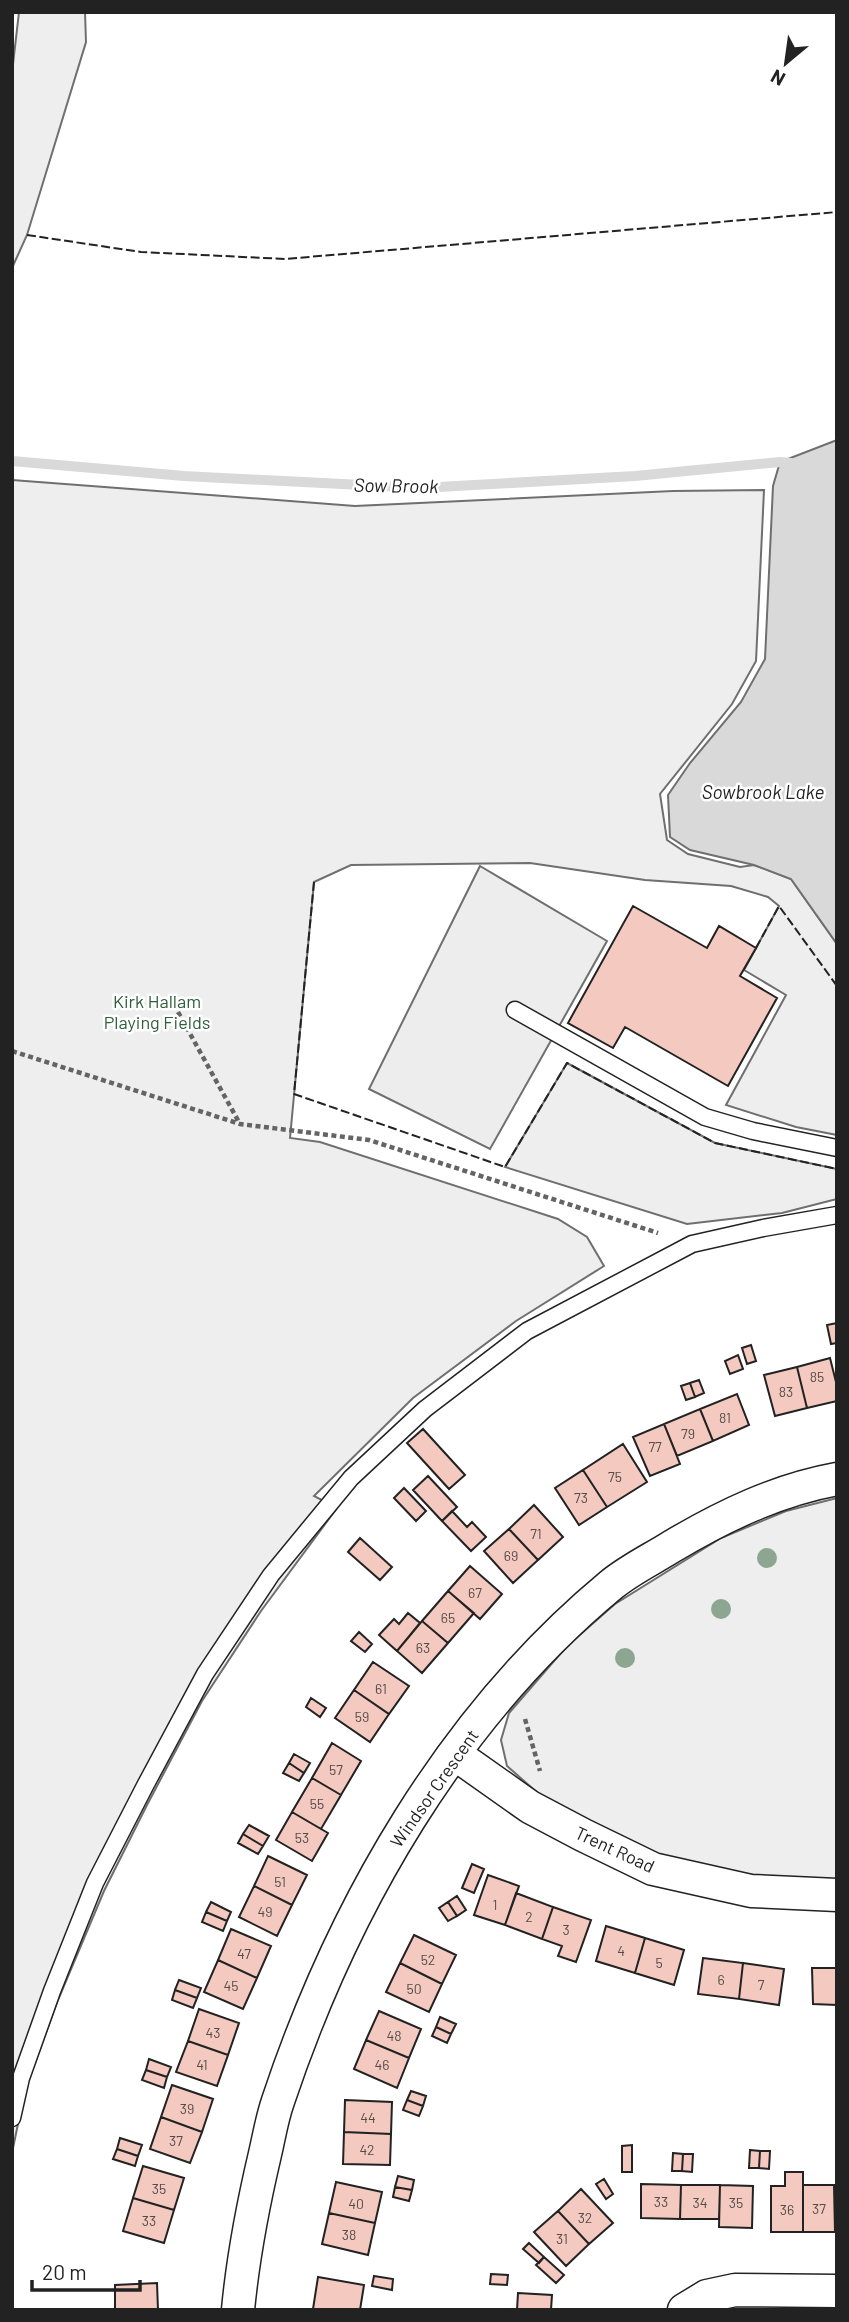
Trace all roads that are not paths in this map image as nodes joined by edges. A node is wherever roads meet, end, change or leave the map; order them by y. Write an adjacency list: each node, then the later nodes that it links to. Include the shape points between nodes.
1 (515, 1010): 2 (lane, via 705,1117)
2 (837, 1148)
3 (837, 1215): 7 (lane, via 692,1244 527,1331 425,1409 351,1478 271,1575 205,1674 96,1883 52,1991)
4 (837, 1479): 5 (street, Windsor Crescent, via 772,1496 708,1525 613,1583 549,1642)
5 (455, 1754): 6 (street, Trent Road, via 523,1802 653,1868 751,1891); 9 (street, Windsor Crescent, via 410,1818 320,1987 277,2104 253,2206)
6 (837, 1895)
7 (12, 2118)
8 (837, 2291): 10 (street, via 735,2290 707,2296)
9 (238, 2310)
10 (684, 2310)

